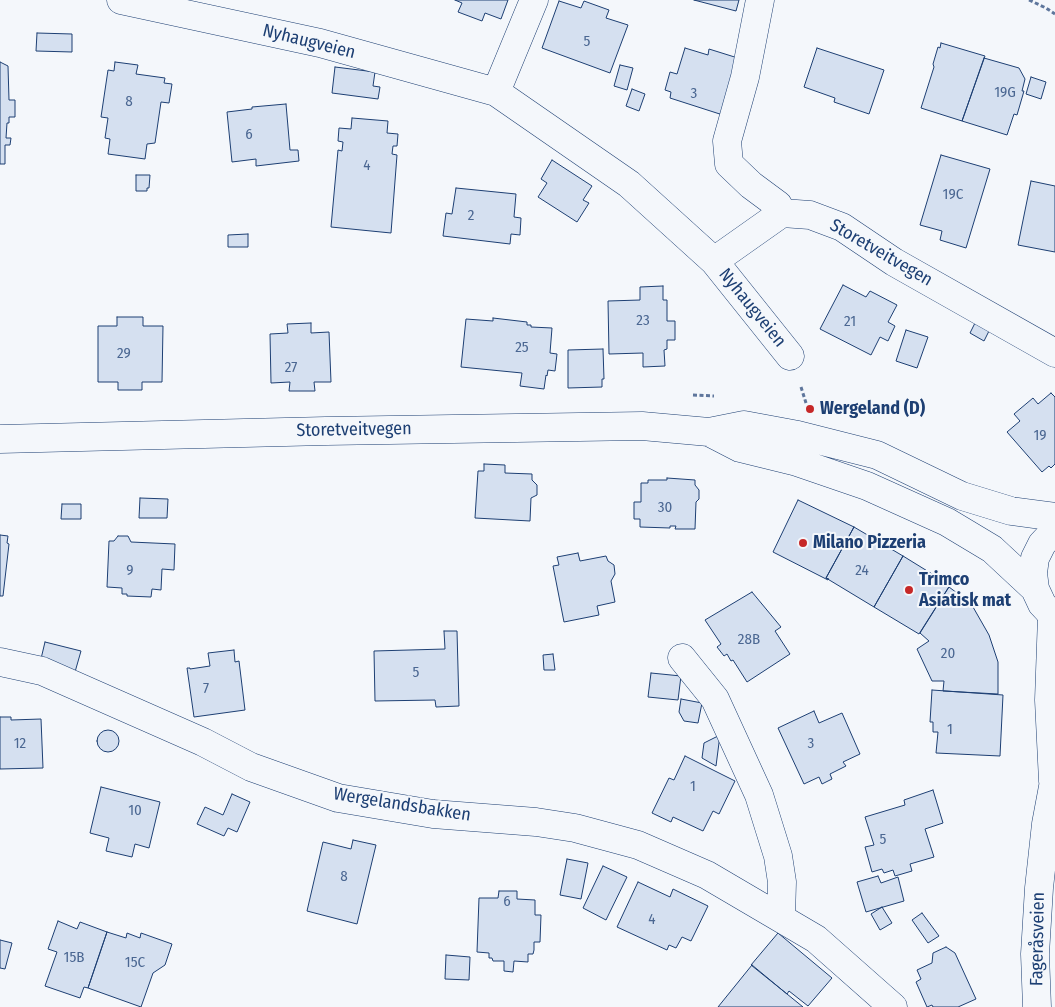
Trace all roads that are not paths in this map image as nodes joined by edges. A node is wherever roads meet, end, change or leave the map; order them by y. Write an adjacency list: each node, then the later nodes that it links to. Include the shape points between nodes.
1 (121, 0): 4 (street, Nyhaugveien, via 320,43)
2 (534, 0): 4 (street)
3 (760, 0): 5 (street, via 746,77 727,141 729,164 778,205)
4 (496, 92): 6 (street, Nyhaugveien, via 630,184)
5 (782, 214): 6 (street, Nyhaugveien); 7 (street, Storetveitvegen, via 810,214 842,227 894,262)
6 (714, 261): 8 (street, Nyhaugveien)
7 (1055, 353)
8 (790, 356)
9 (709, 432): 10 (street, Storetveitvegen, via 642,426); 11 (street, Storetveitvegen, via 744,426 798,435 877,455 970,498 1011,511); 13 (street, Storetveitvegen, via 740,448 798,462 867,486 947,522 992,549)
10 (0, 438)
11 (1055, 517)
12 (1055, 530): 13 (street, via 1042,544 1036,558 1033,573)
13 (1035, 589): 14 (street, via 1042,604)
14 (1054, 617): 17 (street, Fageråsveien, via 1049,700)
15 (682, 658): 19 (street, via 715,699 759,795 778,856 782,882)
16 (0, 662): 19 (street, Wergelandsbakken, via 42,671 204,742 251,767 338,798 433,814 575,828 638,845 707,875)
17 (1054, 779): 18 (street, Fageråsveien)
18 (1051, 825): 21 (street, Fageråsveien, via 1039,888 1035,954)
19 (781, 917): 20 (street, Wergelandsbakken, via 816,939)
20 (893, 1007)
21 (1037, 1007)

